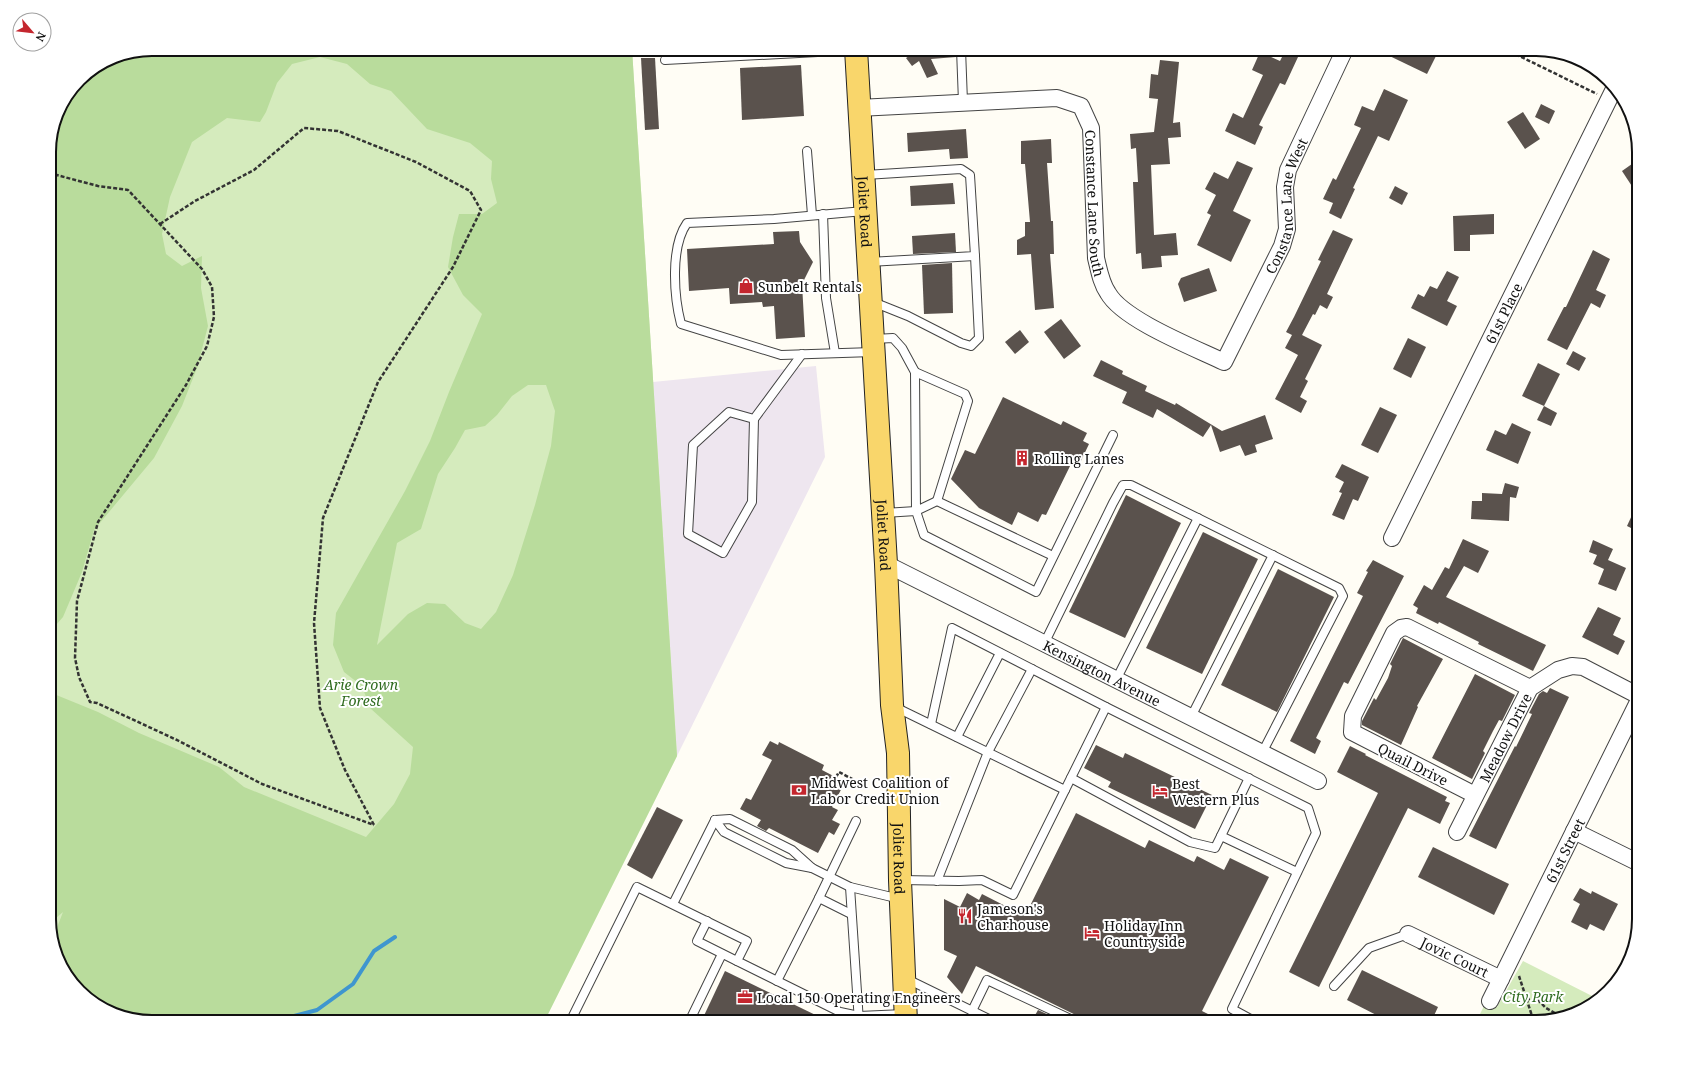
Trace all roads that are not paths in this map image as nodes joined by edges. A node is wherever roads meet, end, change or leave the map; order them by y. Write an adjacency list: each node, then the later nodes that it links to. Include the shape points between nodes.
1 (741, 56): 5 (lane)
2 (856, 56): 8 (main road, Joliet Road)
3 (961, 56): 7 (lane)
4 (1342, 56): 20 (street, Constance Lane West, via 1288,170 1285,187 1287,230 1282,246)
5 (665, 60)
6 (1612, 95): 28 (street, 61st Place)
7 (963, 102): 8 (street, Constance Lane South); 20 (street, Constance Lane South, via 1057,98 1081,106 1091,128 1096,258 1108,294 1139,321)
8 (858, 108): 10 (main road, Joliet Road)
9 (806, 151): 13 (lane)
10 (863, 175): 11 (main road, Joliet Road); 14 (lane, via 961,169 970,175)
11 (865, 211): 12 (lane); 15 (main road, Joliet Road)
12 (823, 214): 13 (lane); 18 (lane, via 826,298)
13 (812, 215): 19 (lane, via 687,223 681,232 675,262 676,307 681,324 781,355)
14 (975, 256): 15 (lane); 16 (lane, via 979,338 971,346)
15 (868, 262): 16 (main road, Joliet Road)
16 (870, 301): 17 (main road, Joliet Road)
17 (873, 345): 18 (lane); 21 (lane, via 892,338 902,348); 26 (main road, Joliet Road)
18 (835, 353): 19 (lane)
19 (802, 354): 22 (lane)
20 (1224, 362)
21 (915, 372): 24 (lane, via 965,394 968,401); 25 (lane)
22 (754, 419): 22 (lane, via 752,502 723,553 688,534 693,445 729,412)
23 (1113, 435): 30 (lane)
24 (937, 501): 25 (lane); 30 (lane)
25 (916, 511): 26 (lane); 30 (lane, via 924,535 1036,592)
26 (883, 513): 31 (main road, Joliet Road)
27 (1198, 518): 29 (lane); 32 (lane, via 1131,485 1123,485); 35 (lane)
28 (1392, 538)
29 (1273, 555): 41 (lane); 45 (lane, via 1339,588 1343,596)
30 (1053, 556)
31 (886, 564): 32 (street, Kensington Avenue); 38 (main road, Joliet Road)
32 (1044, 644): 35 (street, Kensington Avenue)
33 (1000, 653): 34 (lane); 42 (lane, via 952,628); 43 (lane)
34 (1032, 669): 39 (lane); 44 (lane)
35 (1116, 680): 41 (street, Kensington Avenue)
36 (1530, 688): 37 (street, Meadow Drive, via 1558,670 1572,666 1583,667); 50 (street, Meadow Drive); 50 (street, Quail Drive, via 1407,627 1394,633 1354,716 1352,732)
37 (1632, 692)
38 (892, 705): 42 (lane); 62 (main road, Joliet Road, via 898,753)
39 (1106, 707): 46 (lane); 47 (lane)
40 (1632, 714): 53 (street, 61st Street)
41 (1191, 717): 45 (street, Kensington Avenue)
42 (931, 724): 43 (lane)
43 (957, 737): 44 (lane)
44 (988, 752): 49 (lane); 60 (lane)
45 (1262, 753): 48 (street, Kensington Avenue)
46 (1071, 778): 49 (lane); 55 (lane, via 1190,842 1215,848)
47 (1249, 778): 55 (lane); 58 (lane, via 1308,808 1316,832)
48 (1318, 781)
49 (1065, 790): 60 (lane, via 1012,895 982,880)
50 (1475, 795): 54 (street, Meadow Drive)
51 (715, 820): 57 (lane, via 724,832 779,860); 57 (lane, via 730,819 792,850); 64 (lane)
52 (856, 821): 59 (lane)
53 (1574, 831): 56 (street); 71 (street, 61st Street)
54 (1457, 832)
55 (1221, 836): 58 (lane)
56 (1632, 860)
57 (812, 868): 59 (lane)
58 (1297, 872): 83 (lane, via 1232,1009)
59 (829, 876): 61 (lane); 63 (lane)
60 (937, 881): 62 (lane)
61 (850, 887): 62 (lane); 65 (lane)
62 (900, 890): 70 (main road, Joliet Road)
63 (819, 898): 65 (lane); 72 (lane)
64 (673, 904): 66 (lane); 76 (lane, via 637,887)
65 (851, 914): 79 (lane)
66 (707, 921): 68 (lane, via 697,941); 69 (lane, via 747,941)
67 (1408, 934): 71 (street, Jovic Court); 73 (lane, via 1369,948)
68 (722, 954): 69 (lane); 77 (lane)
69 (737, 961): 72 (lane)
70 (904, 978): 75 (lane); 80 (main road, Joliet Road)
71 (1501, 980): 74 (street, 61st Street)
72 (778, 981): 78 (lane)
73 (1334, 986)
74 (1490, 1001)
75 (972, 1011): 81 (lane); 82 (lane, via 987,980)
76 (573, 1015)
77 (692, 1015)
78 (848, 1015)
79 (859, 1015)
80 (906, 1015)
81 (980, 1015)
82 (1062, 1015)
83 (1243, 1015)

